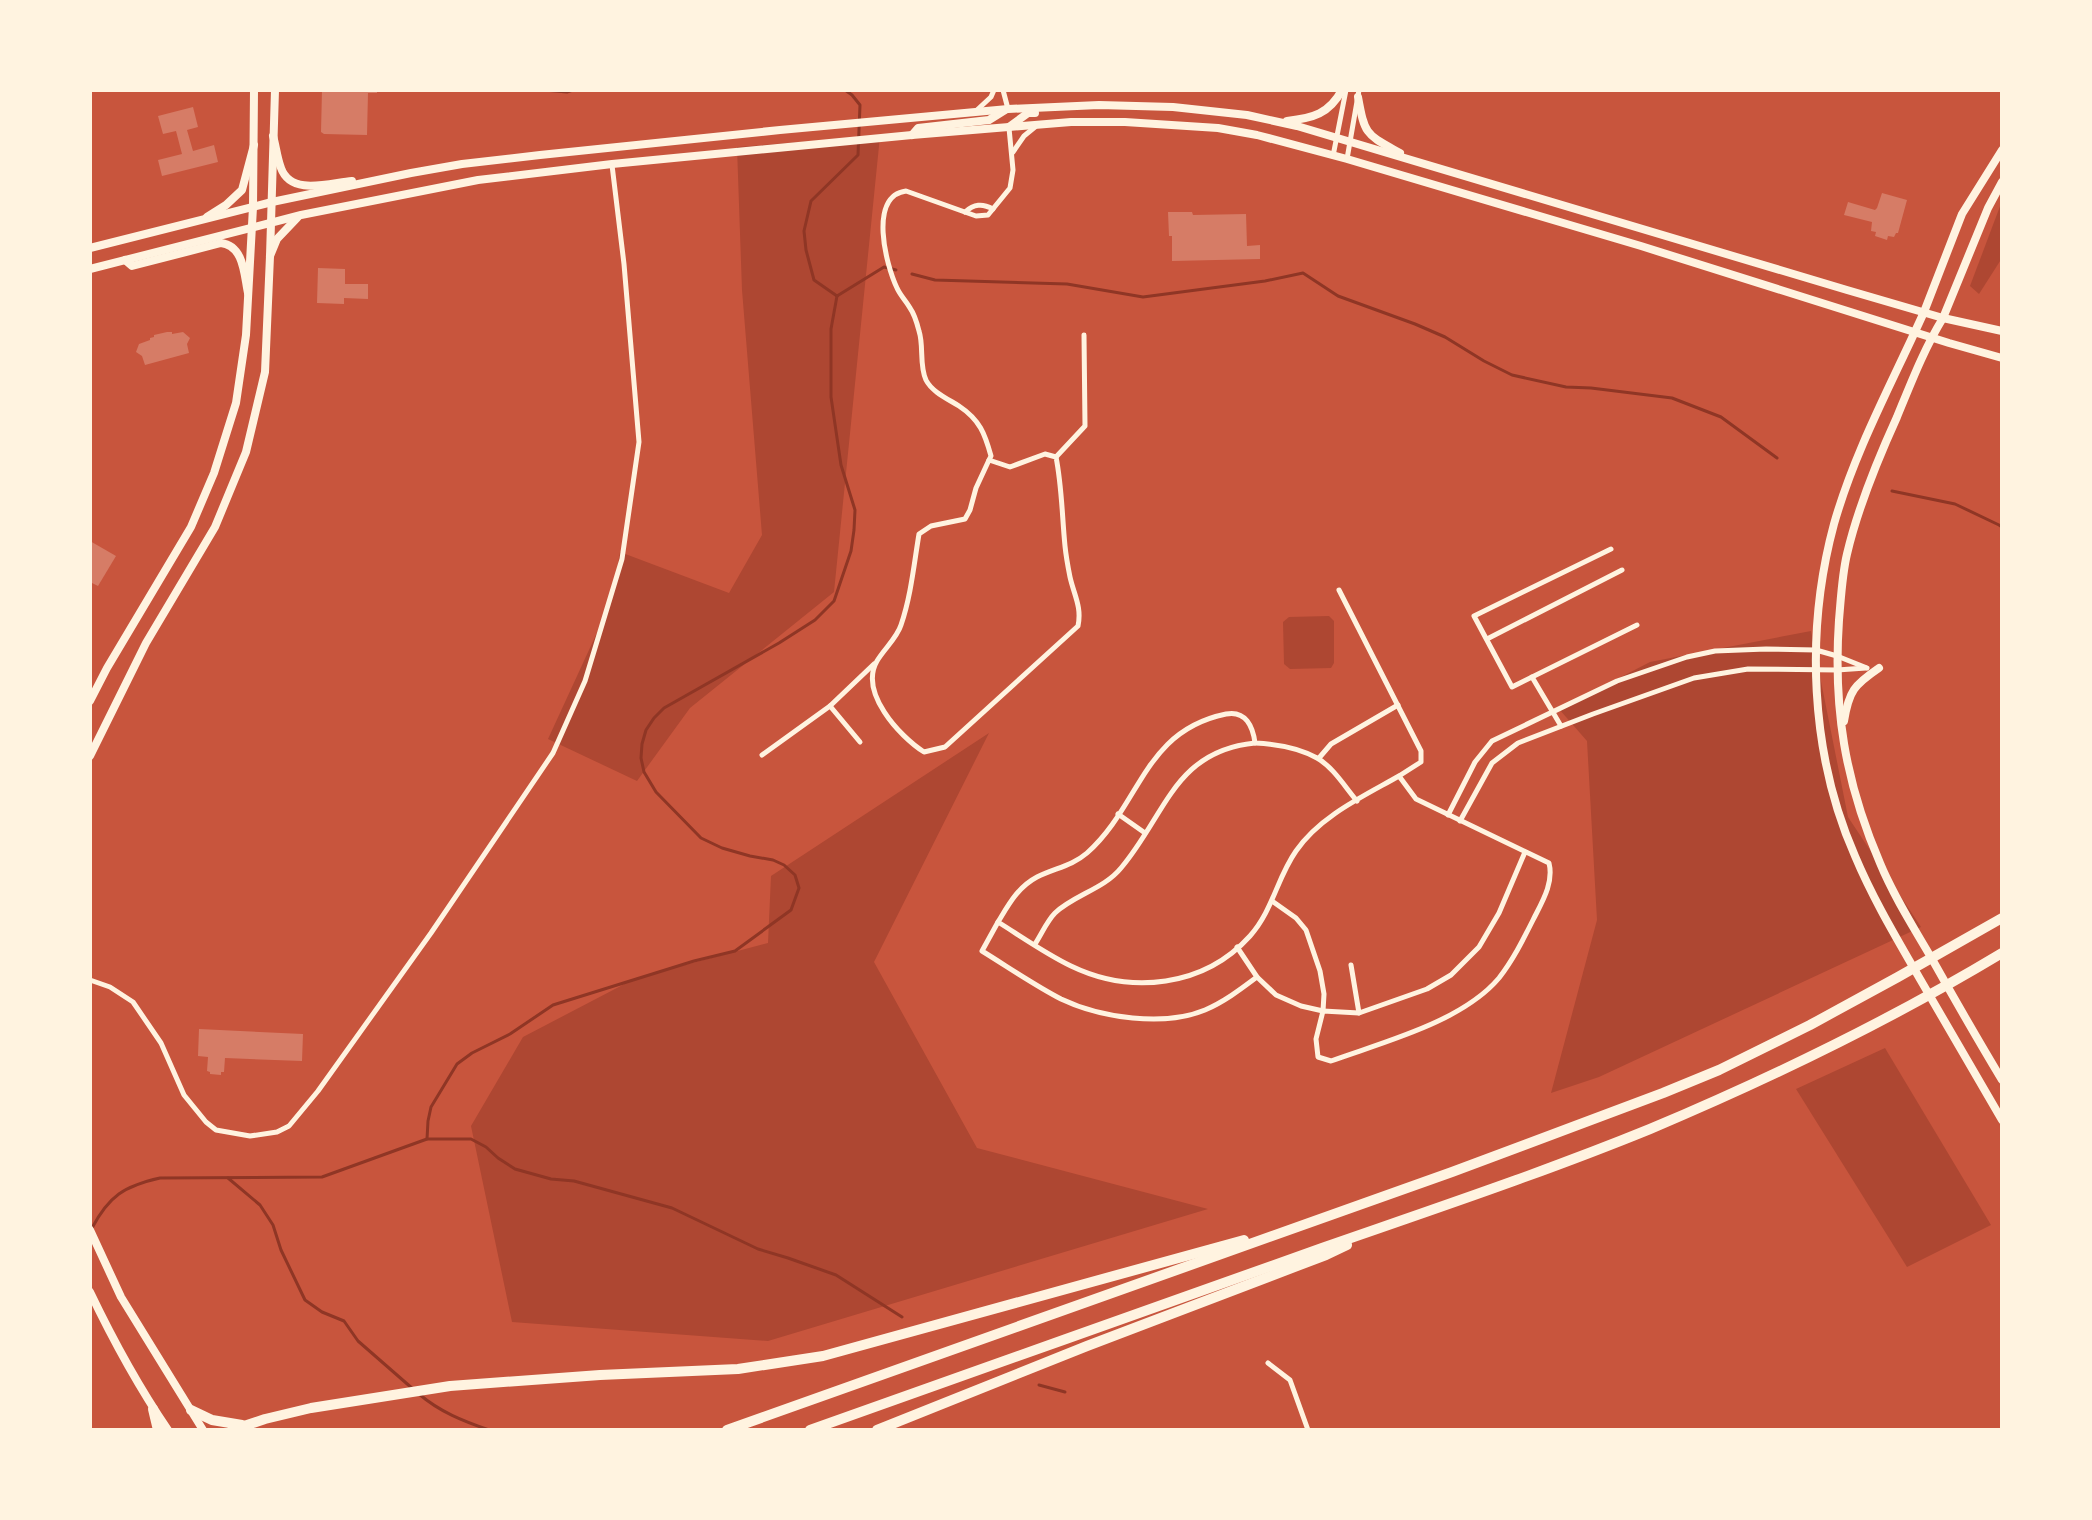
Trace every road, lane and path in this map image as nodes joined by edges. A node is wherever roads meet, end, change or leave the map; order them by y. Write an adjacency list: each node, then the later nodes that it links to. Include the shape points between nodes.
1 (254, 90): 17 (main road)
2 (275, 90): 14 (main road)
3 (994, 90): 9 (street)
4 (1003, 90): 8 (street)
5 (1344, 90): 10 (main road, via 1321,113); 15 (street)
6 (1358, 94): 16 (street); 22 (main road, via 1371,136)
7 (1099, 105): 8 (main road); 10 (main road, via 1173,107); 12 (main road, via 1028,113)
8 (1008, 109): 9 (main road); 13 (main road, via 989,120 918,128)
9 (976, 112): 24 (main road, via 619,146)
10 (1277, 122): 15 (main road)
11 (1038, 124): 12 (main road); 19 (street); 20 (main road, via 1218,128)
12 (1009, 128): 13 (main road); 19 (street)
13 (912, 135): 23 (main road)
14 (273, 136): 24 (main road, via 282,171 302,186); 26 (main road)
15 (1337, 138): 16 (main road); 20 (street)
16 (1350, 142): 21 (street); 22 (main road)
17 (254, 145): 27 (main road); 31 (main road, via 242,190)
18 (2002, 150): 39 (main road, via 1962,214)
19 (1013, 153): 28 (street, via 1010,188)
20 (1333, 156): 21 (main road)
21 (1347, 159): 42 (main road)
22 (1411, 160): 39 (main road)
23 (612, 164): 30 (main road, via 478,180); 86 (street, via 639,442 622,559 585,681 553,753 318,1091 289,1126 277,1132 250,1136 216,1130 206,1122 184,1095 161,1043 133,1002)
24 (388, 177): 26 (main road)
25 (2002, 182): 40 (main road)
26 (272, 202): 27 (main road); 32 (main road)
27 (253, 207): 31 (main road); 33 (main road)
28 (993, 209): 29 (street, via 988,215); 29 (street, via 985,204)
29 (965, 212): 47 (street, via 906,191 896,193 889,199 883,229 897,289 921,336 926,380 984,430)
30 (301, 215): 32 (main road); 35 (main road, via 277,239)
31 (200, 221): 34 (main road)
32 (271, 223): 33 (main road); 35 (main road)
33 (252, 228): 36 (main road); 38 (main road)
34 (90, 248)
35 (270, 256): 69 (main road, via 265,372 246,452 215,527 146,643)
36 (125, 260): 37 (main road); 38 (main road, via 132,266 229,244 238,253)
37 (90, 269)
38 (248, 293): 60 (main road, via 236,403 214,473 191,527)
39 (1924, 312): 40 (main road); 42 (main road)
40 (1943, 318): 41 (main road); 44 (main road)
41 (2002, 331)
42 (1914, 332): 44 (main road); 53 (main road, via 1853,467 1834,523 1821,584)
43 (1084, 335): 46 (street, via 1085,426)
44 (1931, 337): 45 (main road); 54 (main road, via 1855,526 1842,590)
45 (2002, 358)
46 (1056, 457): 47 (street, via 1045,454 1010,467); 55 (street, via 1078,626 945,747 924,752 878,704)
47 (990, 458): 55 (street, via 965,519 919,534 901,628)
48 (1611, 549): 52 (street, via 1474,616)
49 (1622, 570): 52 (street)
50 (1339, 590): 61 (street)
51 (1637, 625): 59 (street)
52 (1487, 639): 59 (street, via 1512,687)
53 (1816, 650): 54 (street); 57 (main road); 63 (street, via 1715,651 1687,657)
54 (1837, 656): 58 (main road); 58 (street, via 1867,668)
55 (875, 663): 62 (street)
56 (1879, 668): 65 (main road, via 1852,689)
57 (1816, 669): 58 (street); 64 (street, via 1748,669 1694,678); 90 (main road, via 1832,792 1854,854)
58 (1837, 670): 65 (main road)
59 (1532, 677): 63 (street)
60 (90, 701)
61 (1398, 705): 70 (street, via 1331,744); 71 (street, via 1421,751 1421,762)
62 (830, 706): 66 (street); 68 (street)
63 (1551, 712): 64 (street); 74 (street, via 1492,741)
64 (1561, 726): 75 (street, via 1518,743 1492,763)
65 (1841, 734): 89 (main road, via 1881,865)
66 (860, 742)
67 (1255, 743): 70 (street, via 1279,744); 73 (street, via 1245,717 1231,713 1204,719 1167,744); 76 (street, via 1236,745 1198,762)
68 (762, 755)
69 (90, 756)
70 (1319, 758): 72 (street)
71 (1399, 776): 72 (street); 74 (street, via 1416,799)
72 (1357, 801): 78 (street, via 1320,825 1297,849)
73 (1118, 814): 76 (street); 80 (street, via 1088,852 1016,892)
74 (1448, 815): 75 (street)
75 (1460, 821): 77 (street)
76 (1145, 833): 81 (street, via 1120,870 1054,914)
77 (1525, 852): 87 (street, via 1549,863 1547,891 1518,950 1473,1002 1433,1023 1331,1061 1318,1057); 88 (street, via 1479,947 1451,975)
78 (1272, 901): 82 (street); 87 (street, via 1306,930 1320,971)
79 (2002, 918): 92 (highway, via 1719,1070 1558,1134)
80 (998, 922): 81 (street); 85 (street, via 982,951 1059,998 1110,1015 1175,1018 1205,1010)
81 (1035, 944): 82 (street, via 1105,980 1136,984 1194,974)
82 (1237, 947): 85 (street)
83 (2002, 953): 93 (highway, via 1896,1014 1740,1090 1647,1130)
84 (1351, 965): 88 (street)
85 (1257, 977): 87 (street, via 1276,995)
86 (90, 980)
87 (1323, 1011): 88 (street)
88 (1359, 1013)
89 (2002, 1080)
90 (2002, 1120)
91 (90, 1230): 97 (main road, via 121,1297)
92 (1285, 1231): 98 (highway, via 823,1356 738,1369 480,1383 311,1408); 103 (highway)
93 (1369, 1231): 104 (highway); 105 (highway, via 1326,1255)
94 (90, 1292): 96 (main road)
95 (1268, 1363): 106 (street, via 1290,1380)
96 (153, 1409): 99 (highway); 100 (main road)
97 (191, 1410): 98 (highway); 101 (main road)
98 (244, 1425): 102 (highway)
99 (158, 1430)
100 (168, 1430)
101 (203, 1430)
102 (232, 1430)
103 (727, 1430)
104 (810, 1430)
105 (877, 1430)
106 (1308, 1430)

